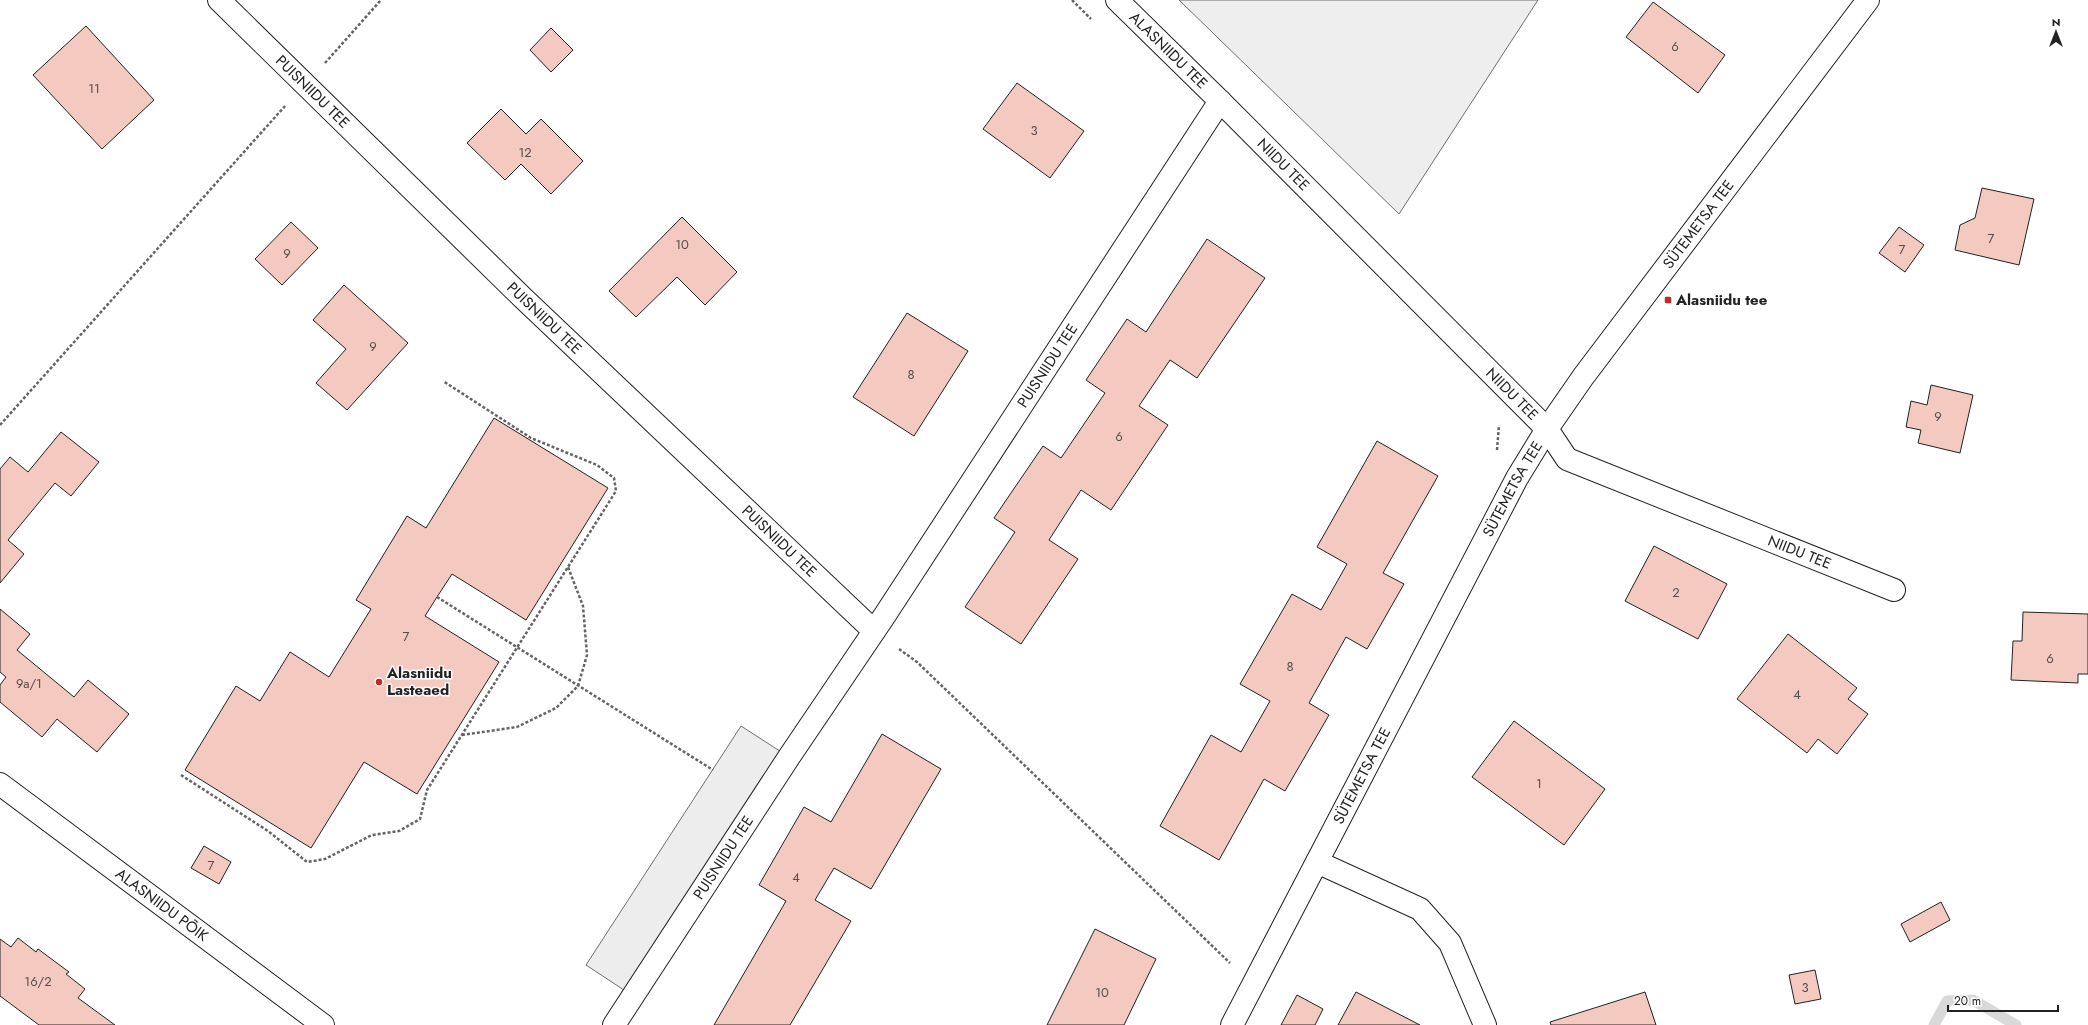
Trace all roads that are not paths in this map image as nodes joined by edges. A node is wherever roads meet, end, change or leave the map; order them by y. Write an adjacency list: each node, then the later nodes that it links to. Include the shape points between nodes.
1 (219, 0): 7 (street, PUISNIIDU TEE, via 523,298)
2 (1117, 0): 4 (street, ALASNIIDU TEE)
3 (1868, 0): 5 (street, SÜTEMETSA TEE)
4 (1220, 101): 5 (street, NIIDU TEE); 7 (street, PUISNIIDU TEE)
5 (1547, 428): 6 (street, NIIDU TEE, via 1567,459); 9 (street, SÜTEMETSA TEE, via 1517,478)
6 (1894, 590)
7 (874, 631): 11 (street, PUISNIIDU TEE)
8 (0, 784): 10 (street, ALASNIIDU PÕIK)
9 (1318, 862): 12 (street, SÜTEMETSA TEE); 13 (street, via 1420,909 1450,943)
10 (323, 1025)
11 (614, 1025)
12 (1232, 1025)
13 (1485, 1025)

